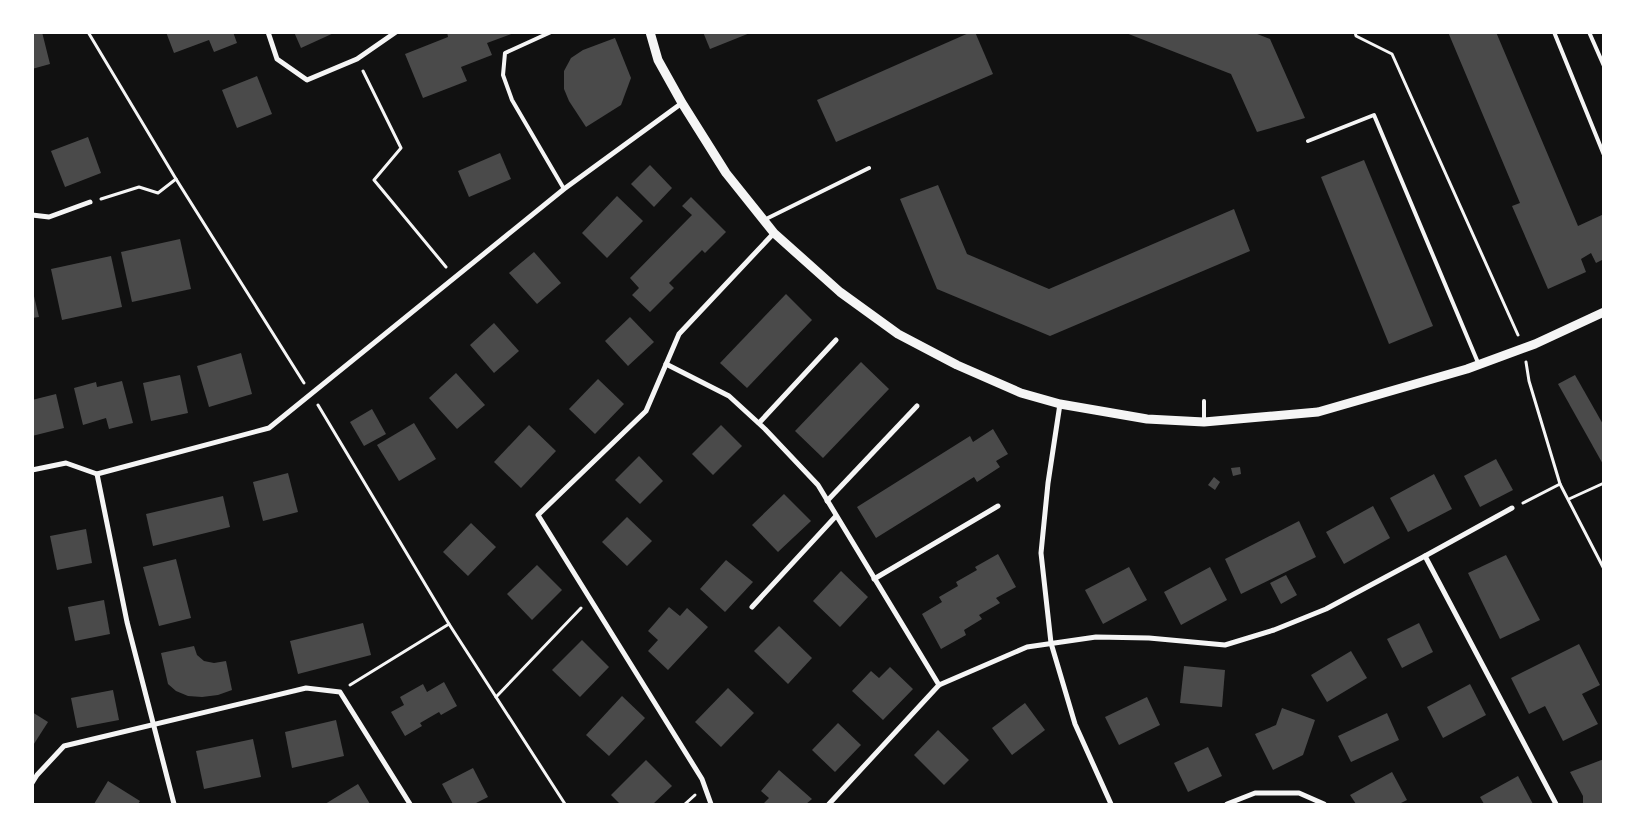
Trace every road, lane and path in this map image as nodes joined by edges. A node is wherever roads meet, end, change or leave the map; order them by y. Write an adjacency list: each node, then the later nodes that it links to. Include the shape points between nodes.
1 (88, 32): 15 (path)
2 (268, 32): 9 (street, via 276,59 307,80)
3 (396, 32): 9 (street)
4 (551, 32): 16 (lane, via 505,53 503,75 512,100)
5 (650, 32): 11 (street, via 658,60)
6 (1354, 32): 24 (path, via 1392,54)
7 (1554, 32): 13 (lane)
8 (1589, 32): 10 (lane)
9 (357, 59): 21 (path, via 401,148 374,180)
10 (1604, 66)
11 (682, 102): 16 (street); 19 (street, via 726,173)
12 (1308, 141): 26 (lane, via 1374,115)
13 (1604, 155)
14 (869, 168): 19 (lane)
15 (176, 179): 17 (path, via 158,194 139,187); 27 (path)
16 (564, 189): 21 (street)
17 (90, 202): 18 (street, via 49,217)
18 (32, 215)
19 (764, 220): 20 (street)
20 (774, 233): 25 (street, via 679,334); 29 (street, via 840,292 898,334 957,366 1021,393)
21 (455, 278): 27 (street)
22 (1604, 312): 24 (street)
23 (836, 340): 32 (street)
24 (1524, 348): 26 (street); 36 (path, via 1529,380)
25 (666, 364): 32 (street, via 729,396); 45 (street, via 646,411 538,515)
26 (1479, 365): 31 (street, via 1318,412)
27 (311, 393): 34 (street, via 269,428); 47 (path)
28 (1204, 401): 31 (lane)
29 (1060, 404): 31 (street, via 1147,419); 48 (street, via 1041,553)
30 (917, 406): 38 (street)
31 (1204, 422)
32 (759, 423): 38 (street, via 818,485)
33 (32, 470): 34 (street, via 66,463)
34 (97, 474): 52 (street, via 127,622)
35 (1604, 483): 37 (path)
36 (1560, 484): 37 (path); 40 (path)
37 (1568, 499): 43 (path)
38 (827, 501): 41 (street)
39 (998, 506): 44 (street)
40 (1512, 508): 42 (street)
41 (836, 516): 44 (street); 46 (street)
42 (1424, 556): 48 (street, via 1326,610 1225,644 1096,637); 62 (street)
43 (1604, 569)
44 (874, 579): 49 (street)
45 (590, 599): 51 (path); 57 (street, via 702,779)
46 (752, 607)
47 (449, 624): 50 (path); 51 (path)
48 (1051, 643): 49 (street, via 1027,647); 59 (street, via 1074,724)
49 (939, 685): 58 (street)
50 (340, 692): 52 (street, via 306,688); 55 (street)
51 (496, 697): 56 (path)
52 (154, 725): 53 (street, via 64,746); 54 (street)
53 (32, 783)
54 (174, 804)
55 (410, 804)
56 (565, 804)
57 (711, 804)
58 (829, 804)
59 (1111, 804)
60 (1227, 804): 61 (street, via 1255,793 1299,793)
61 (1324, 804)
62 (1556, 804)

